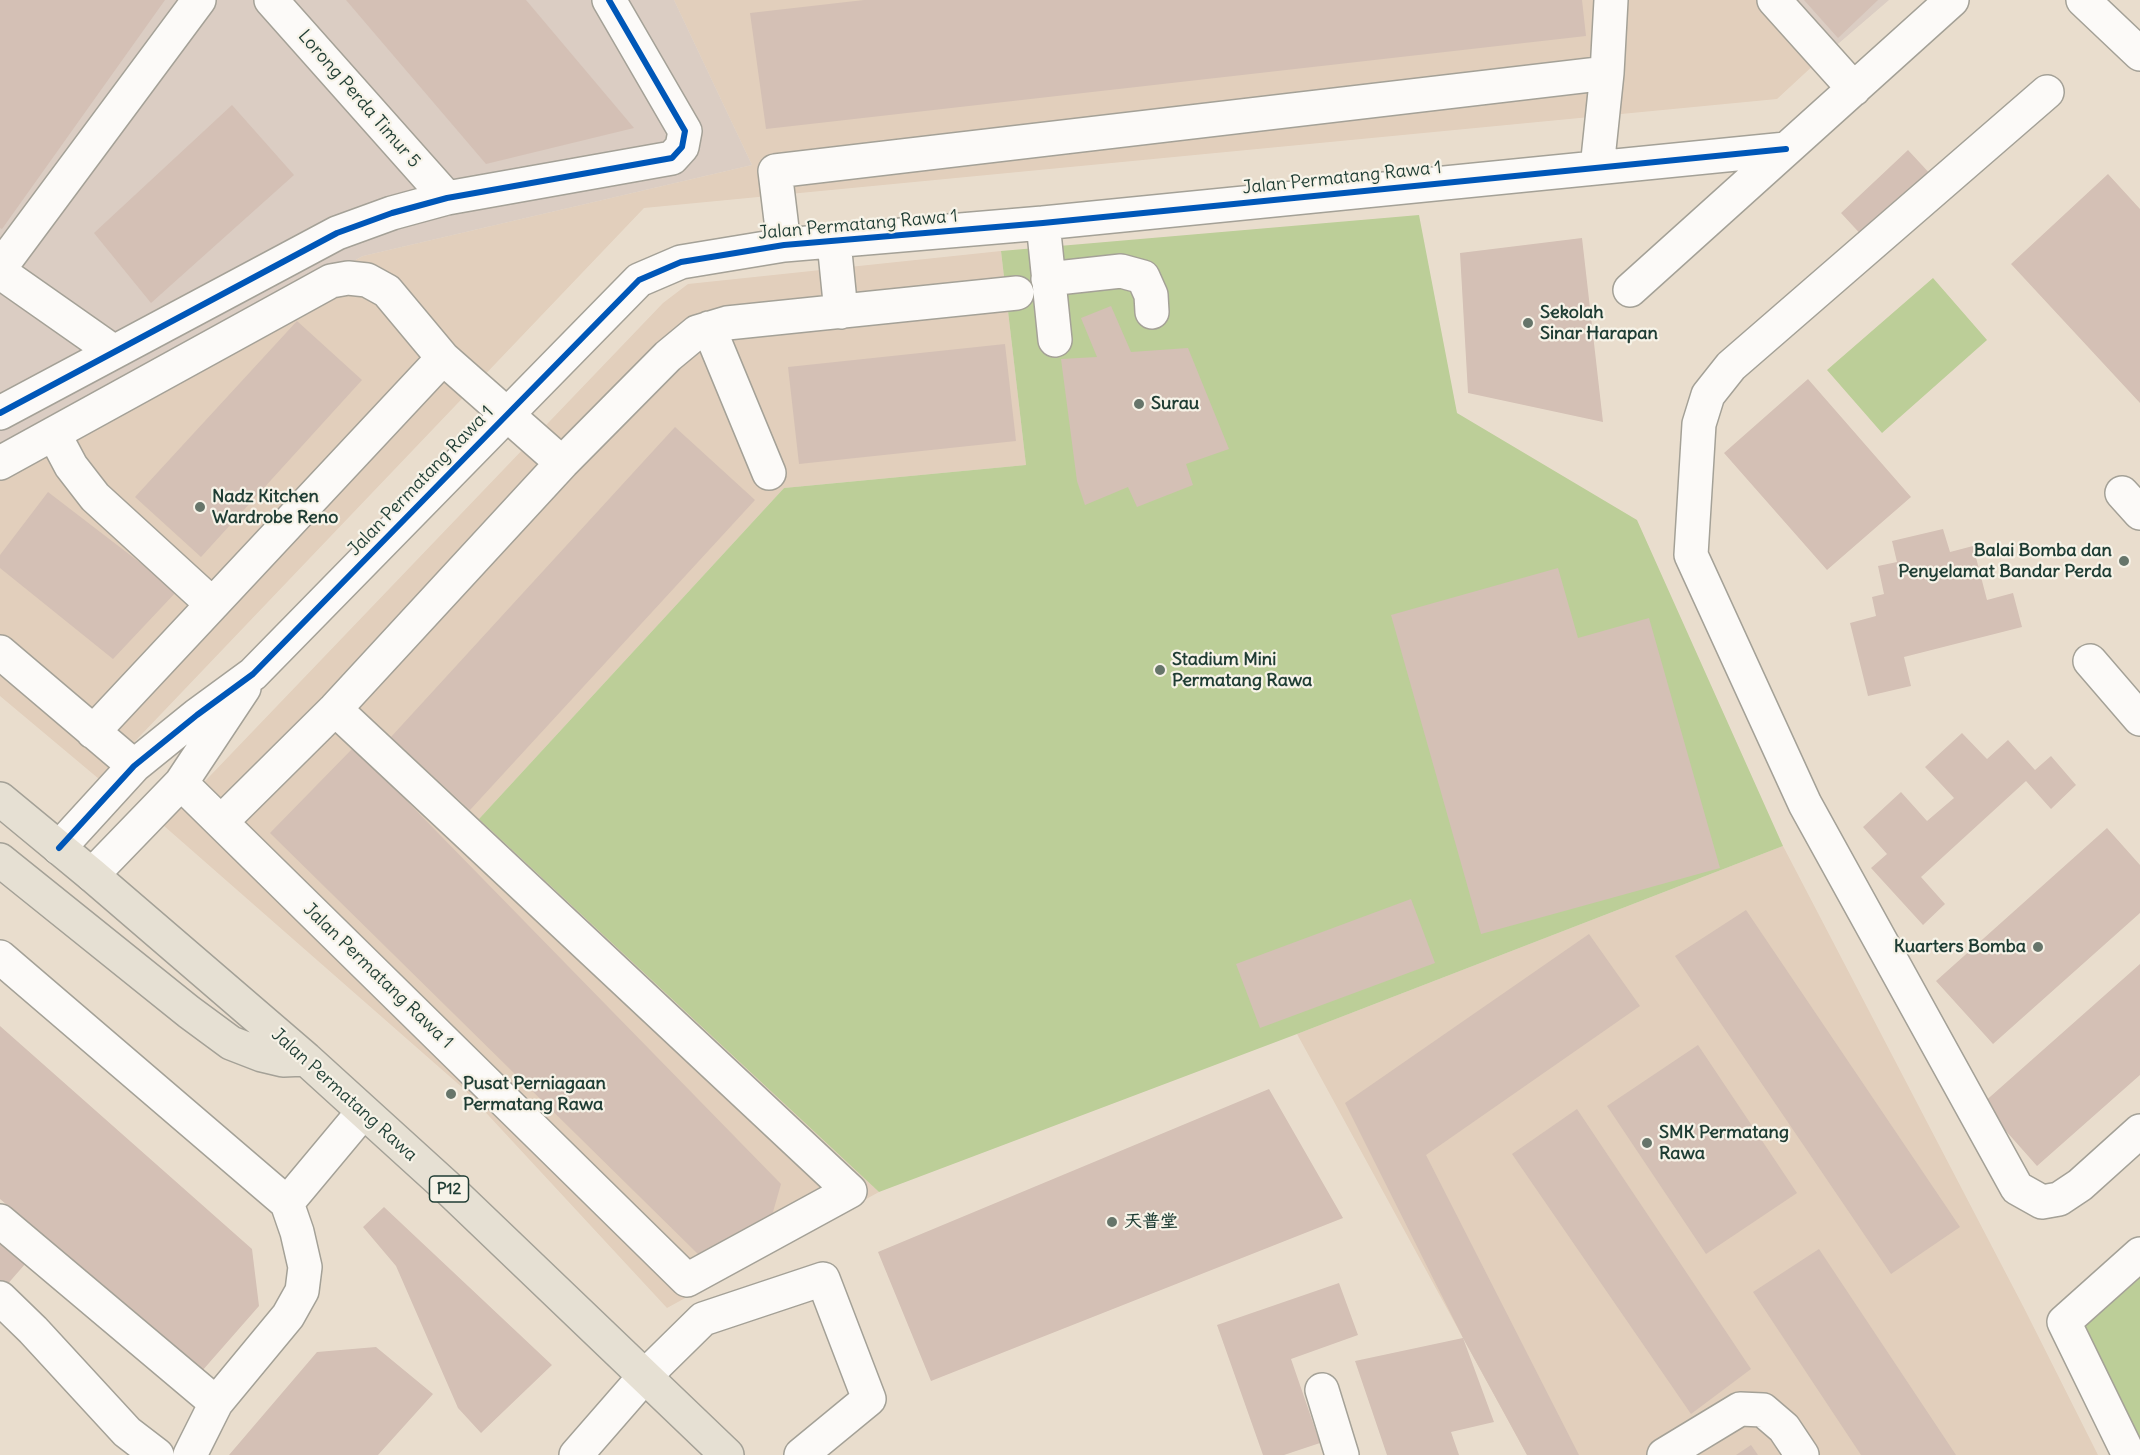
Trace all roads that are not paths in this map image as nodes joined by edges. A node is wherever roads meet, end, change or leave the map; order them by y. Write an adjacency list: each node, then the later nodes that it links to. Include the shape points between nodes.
1 (199, 0): 18 (street)
2 (271, 0): 14 (street, Lorong Perda Timur 5)
3 (609, 0): 14 (street, via 685,130 682,147 672,158)
4 (1611, 0): 9 (street)
5 (1774, 0): 10 (street)
6 (1952, 0): 10 (street)
7 (2083, 0): 8 (street)
8 (2140, 54)
9 (1607, 73): 13 (street); 17 (street, via 775,171)
10 (1854, 89): 12 (street)
11 (2047, 92): 51 (street, via 1731,366 1708,395 1699,424 1692,555 1805,804 2017,1188 2042,1202 2059,1199)
12 (1786, 149): 13 (street, Jalan Permatang Rawa 1); 20 (street)
13 (1597, 168): 15 (street, Jalan Permatang Rawa 1)
14 (447, 198): 26 (street, via 337,233)
15 (1042, 224): 16 (street, Jalan Permatang Rawa 1); 19 (street)
16 (834, 242): 17 (street, Jalan Permatang Rawa 1); 22 (street)
17 (784, 245): 29 (street, Jalan Permatang Rawa 1, via 681,262 639,280)
18 (0, 270): 26 (street)
19 (1048, 279): 23 (street, via 1121,271 1143,277); 25 (street)
20 (1630, 290)
21 (1017, 293): 22 (street)
22 (841, 312): 24 (street, via 727,322)
23 (1152, 312)
24 (709, 328): 32 (street, via 697,332 668,356); 33 (street)
25 (1055, 340)
26 (114, 352): 28 (street)
27 (442, 358): 29 (street); 30 (street, via 387,291 367,280 331,281); 34 (street)
28 (0, 414)
29 (507, 415): 32 (street); 37 (street, Jalan Permatang Rawa 1)
30 (54, 434): 31 (street); 34 (street, via 71,466 96,497)
31 (0, 463)
32 (562, 464): 38 (street)
33 (769, 473)
34 (212, 604): 40 (street)
35 (0, 652): 40 (street)
36 (2090, 661): 39 (street)
37 (253, 674): 41 (street, Jalan Permatang Rawa 1); 42 (street, Jalan Permatang Rawa 1)
38 (335, 709): 44 (street); 44 (street, Jalan Permatang Rawa 1, via 850,1191 687,1280)
39 (2140, 718)
40 (93, 732): 41 (street)
41 (134, 766): 45 (street, Jalan Permatang Rawa 1)
42 (181, 783): 44 (street, Jalan Permatang Rawa 1); 47 (street, Jalan Permatang Rawa 1)
43 (0, 799): 45 (main road, Jalan Permatang Rawa / P12)
44 (221, 822)
45 (59, 848): 47 (main road, Jalan Permatang Rawa / P12)
46 (0, 860): 49 (main road, via 231,1043 261,1055)
47 (92, 875): 49 (main road, Jalan Permatang Rawa / P12)
48 (0, 957): 52 (street)
49 (306, 1059): 50 (main road, Jalan Permatang Rawa / P12)
50 (363, 1112): 52 (street); 56 (main road, Jalan Permatang Rawa / P12, via 448,1188)
51 (2140, 1131)
52 (287, 1203): 58 (street, via 305,1267 302,1291 288,1316)
53 (0, 1221): 58 (street)
54 (2140, 1254): 67 (street, via 2064,1322)
55 (0, 1298): 59 (street, via 127,1432)
56 (644, 1377): 61 (street); 62 (main road, Jalan Permatang Rawa / P12); 63 (street, via 703,1319 823,1279 869,1399)
57 (1322, 1390): 64 (street)
58 (216, 1403): 60 (street)
59 (157, 1455)
60 (190, 1455)
61 (576, 1455)
62 (727, 1455)
63 (801, 1455)
64 (1342, 1455)
65 (1664, 1455): 66 (street, via 1740,1409 1763,1410 1785,1428)
66 (1802, 1455)
67 (2129, 1455)

